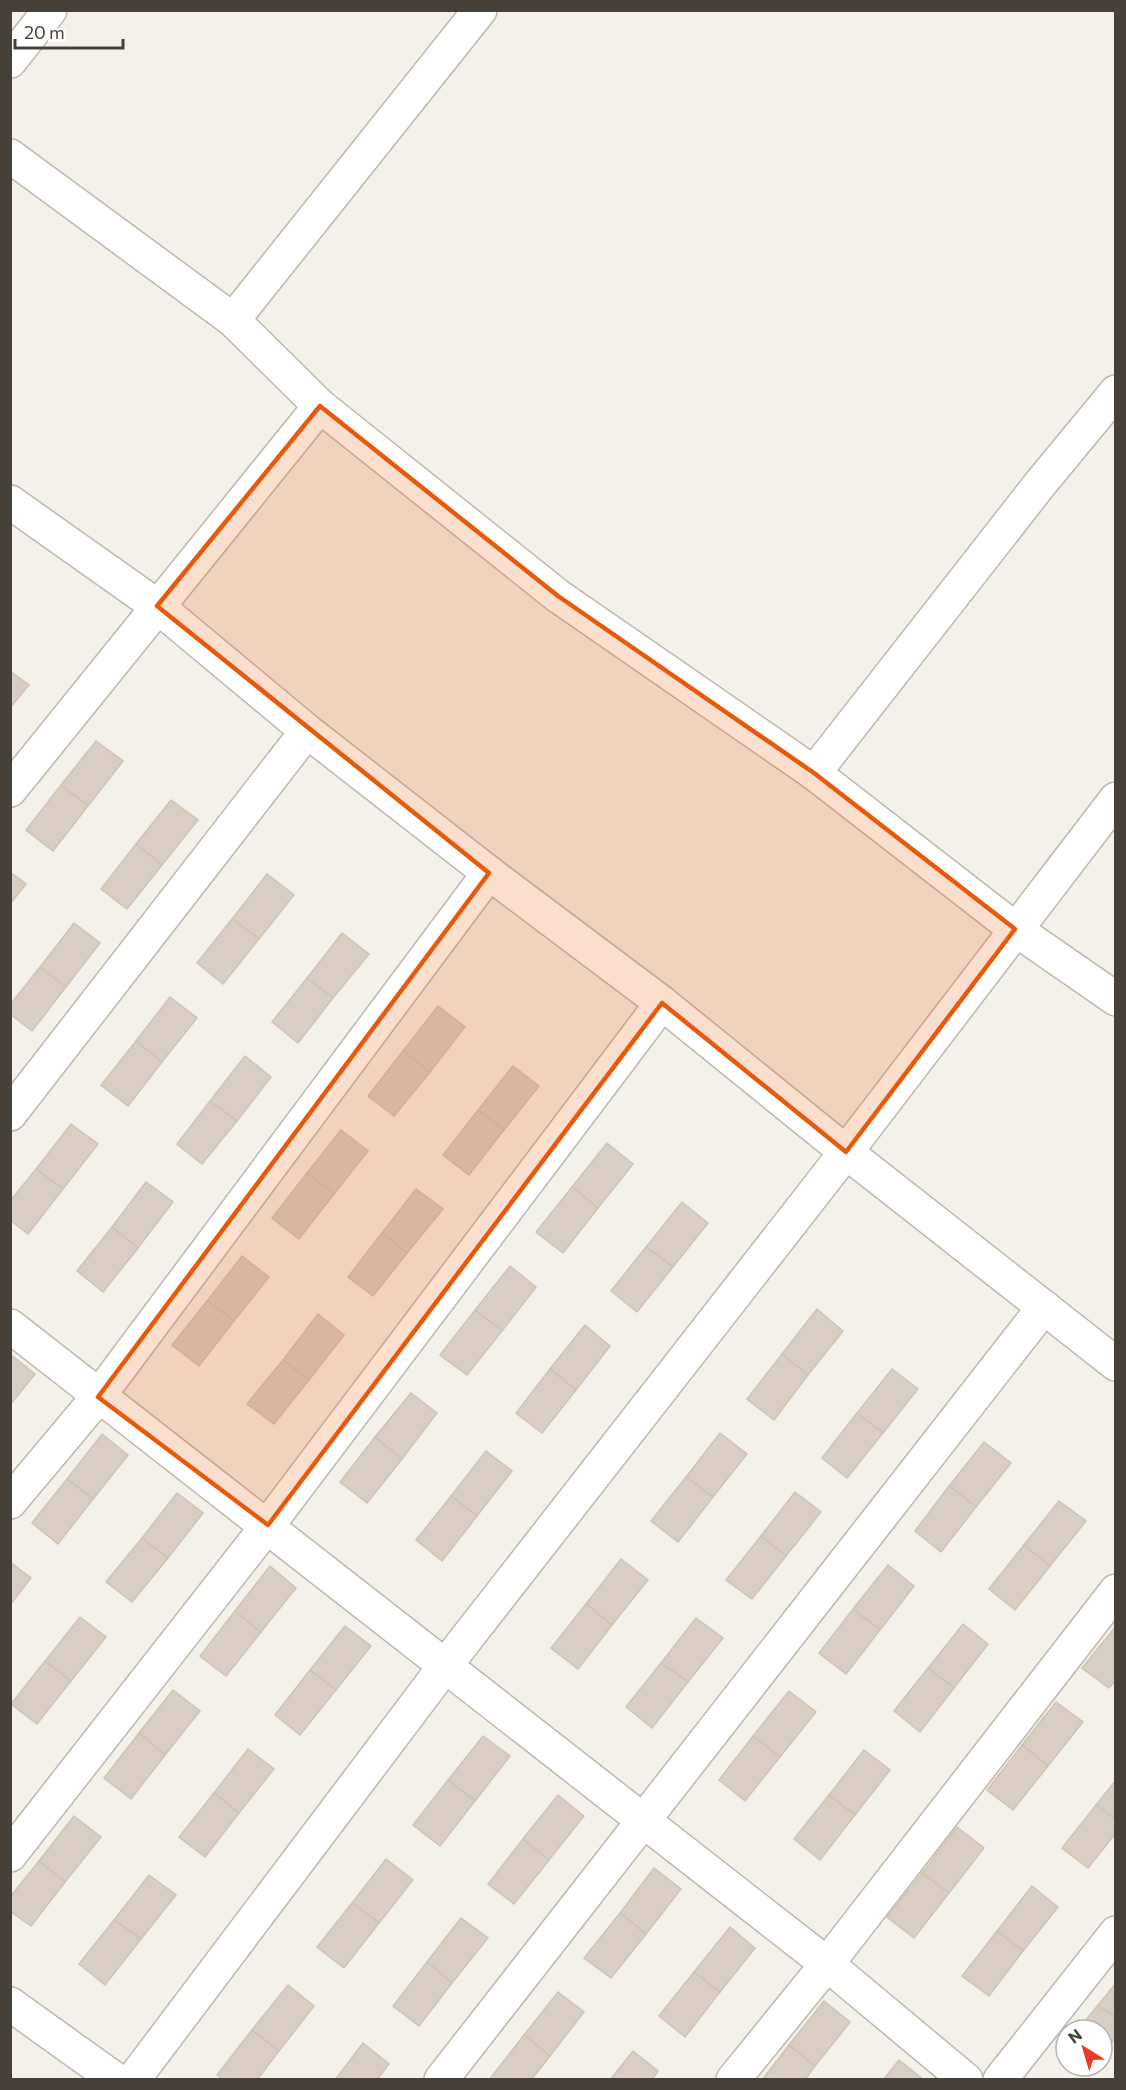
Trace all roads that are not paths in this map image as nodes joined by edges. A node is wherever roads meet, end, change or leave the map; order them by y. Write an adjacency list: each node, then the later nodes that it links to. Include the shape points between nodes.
1 (50, 10): 3 (street)
2 (480, 10): 5 (street)
3 (10, 61)
4 (10, 156): 5 (street)
5 (233, 320): 7 (street)
6 (1116, 392): 11 (street, via 1040,483)
7 (320, 406): 9 (street); 11 (street, via 558,596)
8 (10, 502): 9 (street)
9 (157, 606): 10 (street); 12 (street)
10 (307, 731): 14 (street); 18 (street)
11 (814, 773): 15 (street)
12 (10, 790)
13 (1116, 799): 15 (street)
14 (489, 873): 17 (street); 23 (street)
15 (1015, 929): 16 (street); 19 (street)
16 (1116, 999)
17 (662, 1003): 19 (street); 25 (street)
18 (10, 1114)
19 (846, 1152): 20 (street); 27 (street)
20 (1044, 1307): 22 (street); 28 (street)
21 (10, 1326): 23 (street)
22 (1116, 1364)
23 (98, 1397): 24 (street); 25 (street)
24 (10, 1502)
25 (267, 1525): 27 (street); 29 (street)
26 (1116, 1591): 31 (street)
27 (444, 1665): 28 (street); 34 (street)
28 (642, 1821): 31 (street); 35 (street)
29 (10, 1856)
30 (1116, 1933): 38 (street)
31 (827, 1964): 36 (street); 37 (street)
32 (10, 2004): 33 (street)
33 (116, 2079)
34 (133, 2079)
35 (441, 2079)
36 (733, 2079)
37 (966, 2079)
38 (1000, 2079)

